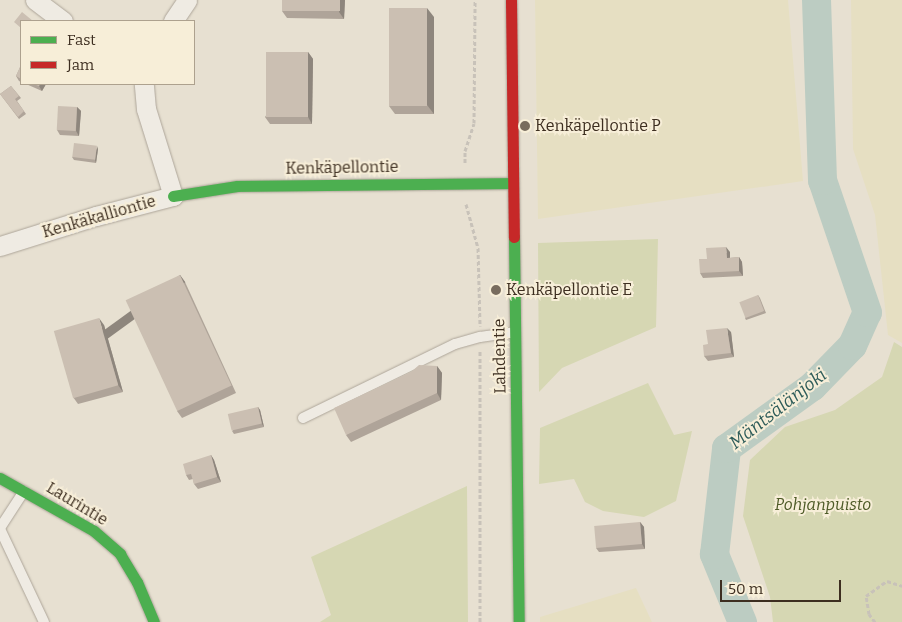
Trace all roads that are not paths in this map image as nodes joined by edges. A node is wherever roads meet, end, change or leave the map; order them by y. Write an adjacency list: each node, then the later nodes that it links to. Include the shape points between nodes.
1 (35, 0): 4 (street)
2 (187, 0): 5 (street)
3 (511, 0): 7 (main road, Lahdentie)
4 (62, 20)
5 (174, 20)
6 (144, 85): 8 (street, Kenkäkalliontie, via 146,110)
7 (513, 183): 8 (main road, Kenkäpellontie, via 236,186); 10 (main road, Lahdentie)
8 (173, 196): 9 (street, Kenkäkalliontie)
9 (0, 246)
10 (516, 332): 11 (lane, via 455,344); 17 (main road, Lahdentie)
11 (304, 418)
12 (0, 478): 13 (main road, Laurintie)
13 (24, 492): 14 (lane); 16 (main road, Laurintie, via 94,531 120,554 137,582)
14 (0, 529): 15 (lane)
15 (44, 622)
16 (154, 622)
17 (519, 622)

